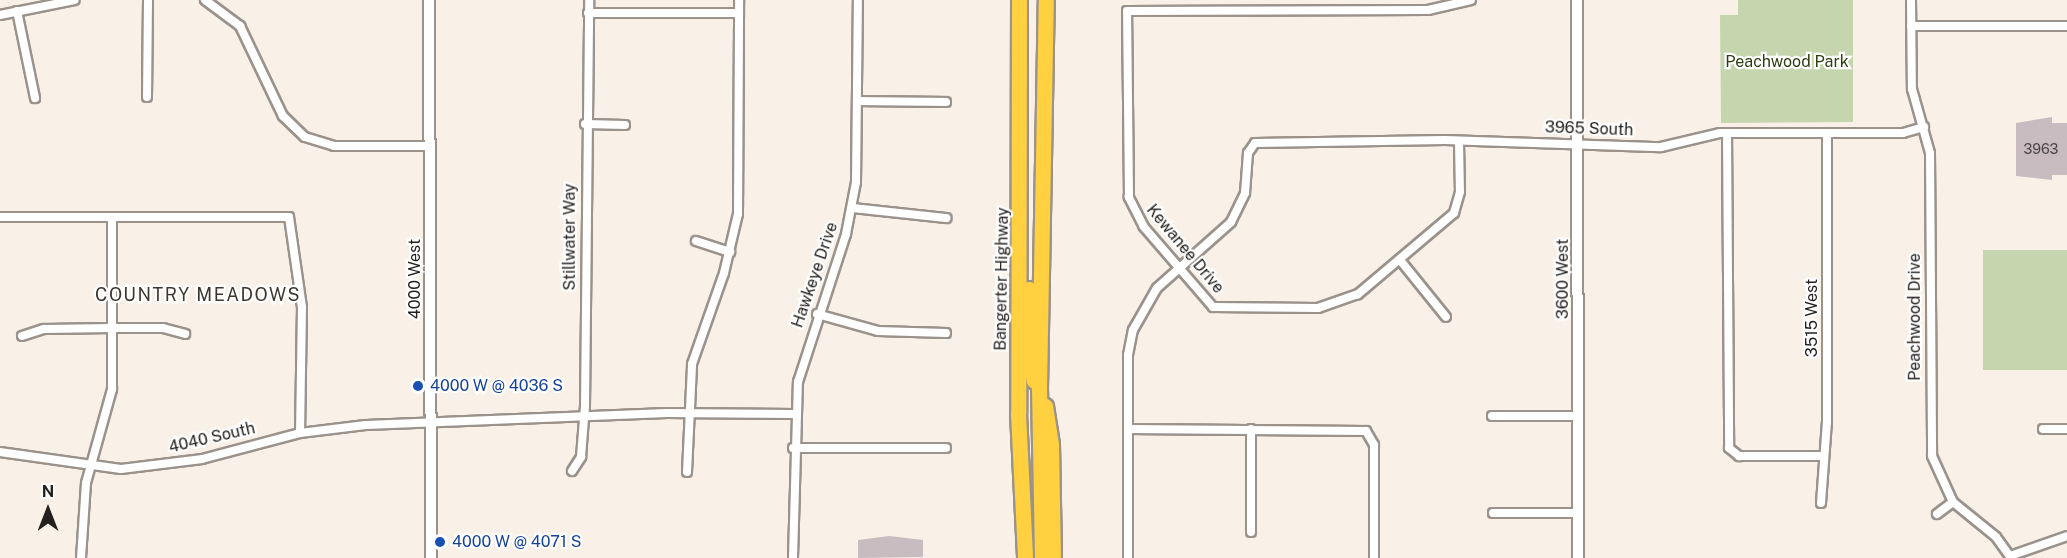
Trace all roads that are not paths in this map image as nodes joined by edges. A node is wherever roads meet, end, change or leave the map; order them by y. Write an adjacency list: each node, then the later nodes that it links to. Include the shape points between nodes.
1 (75, 0): 13 (street)
2 (148, 0): 19 (street)
3 (204, 0): 30 (street, via 240,26 283,116 305,137 334,146)
4 (429, 0): 30 (street, 4000 West)
5 (589, 0): 14 (street, Stillwater Way)
6 (739, 0): 15 (street)
7 (858, 0): 21 (street, Hawkeye Drive)
8 (1019, 0): 31 (highway, Bangerter Highway)
9 (1046, 0): 46 (highway)
10 (1471, 0): 39 (street, Kewanee Drive, via 1432,9 1127,11 1128,189 1139,220)
11 (1578, 0): 29 (street, 3600 West)
12 (1911, 0): 17 (street, Peachwood Drive)
13 (17, 11): 16 (street); 20 (street)
14 (588, 13): 15 (street); 23 (street, Stillwater Way)
15 (739, 13): 37 (street, via 739,195)
16 (0, 15)
17 (1911, 26): 18 (street); 25 (street, Peachwood Drive, via 1912,89)
18 (2067, 26)
19 (147, 97)
20 (34, 98)
21 (858, 101): 22 (street); 32 (street, Hawkeye Drive)
22 (946, 102)
23 (585, 124): 24 (street); 51 (street, Stillwater Way)
24 (625, 124)
25 (1924, 127): 27 (street, 3965 South, via 1907,133); 65 (street, Peachwood Drive, via 1929,153 1930,440 1936,472)
26 (1727, 133): 27 (street, 3965 South); 29 (street, 3965 South, via 1666,147); 61 (street, via 1727,439 1731,452)
27 (1827, 133): 61 (street, 3515 West, via 1827,422)
28 (1459, 142): 29 (street, 3965 South); 38 (street, Kewanee Drive, via 1457,207); 39 (street, 3965 South, via 1265,141 1252,145 1245,193 1236,215)
29 (1578, 142): 50 (street, 3600 West)
30 (430, 146): 52 (street, 4000 West)
31 (1022, 171): 46 (highway, via 1031,189 1029,364); 76 (highway, Bangerter Highway, via 1018,342)
32 (852, 208): 35 (street); 40 (street, Hawkeye Drive)
33 (0, 217): 34 (street)
34 (112, 217): 42 (street); 57 (street, via 289,217 303,318)
35 (946, 218)
36 (696, 242): 37 (street)
37 (730, 252): 47 (street, via 694,354)
38 (1400, 260): 39 (street, Kewanee Drive, via 1353,298 1318,308 1216,308); 41 (street)
39 (1179, 269): 53 (street, via 1150,296 1132,330)
40 (817, 314): 43 (street, via 878,331); 48 (street, Hawkeye Drive, via 800,369)
41 (1446, 317)
42 (112, 328): 44 (street, via 163,328); 45 (street, via 44,329); 62 (street, via 112,389)
43 (946, 333)
44 (185, 334)
45 (22, 336)
46 (1039, 390): 77 (highway); 78 (highway, via 1051,444)
47 (688, 413): 48 (street, 4040 South); 51 (street, 4040 South); 64 (street)
48 (794, 414): 58 (street, Hawkeye Drive)
49 (1492, 416): 50 (street)
50 (1578, 416): 68 (street, 3600 West)
51 (584, 418): 52 (street, 4040 South); 63 (street, Stillwater Way, via 581,457)
52 (430, 421): 57 (street, 4040 South); 74 (street, 4000 West)
53 (1128, 429): 54 (street); 79 (street)
54 (1251, 429): 70 (street); 80 (street, via 1370,433 1374,445)
55 (2043, 429): 56 (street)
56 (2067, 429)
57 (300, 433): 62 (street, 4040 South, via 201,459 121,469)
58 (793, 448): 59 (street); 75 (street, Hawkeye Drive)
59 (946, 448)
60 (0, 452): 62 (street, 4040 South)
61 (1822, 456): 66 (street, 3515 West)
62 (90, 466): 73 (street)
63 (572, 471)
64 (687, 472)
65 (1953, 502): 69 (street); 72 (street, Peachwood Drive, via 1996,537)
66 (1821, 503)
67 (1493, 513): 68 (street)
68 (1578, 513): 81 (street, 3600 West)
69 (1937, 514)
70 (1251, 532)
71 (2067, 536): 72 (street)
72 (2010, 557)
73 (81, 558)
74 (431, 558)
75 (793, 558)
76 (1024, 558)
77 (1042, 558)
78 (1053, 558)
79 (1128, 558)
80 (1374, 558)
81 (1578, 558)

